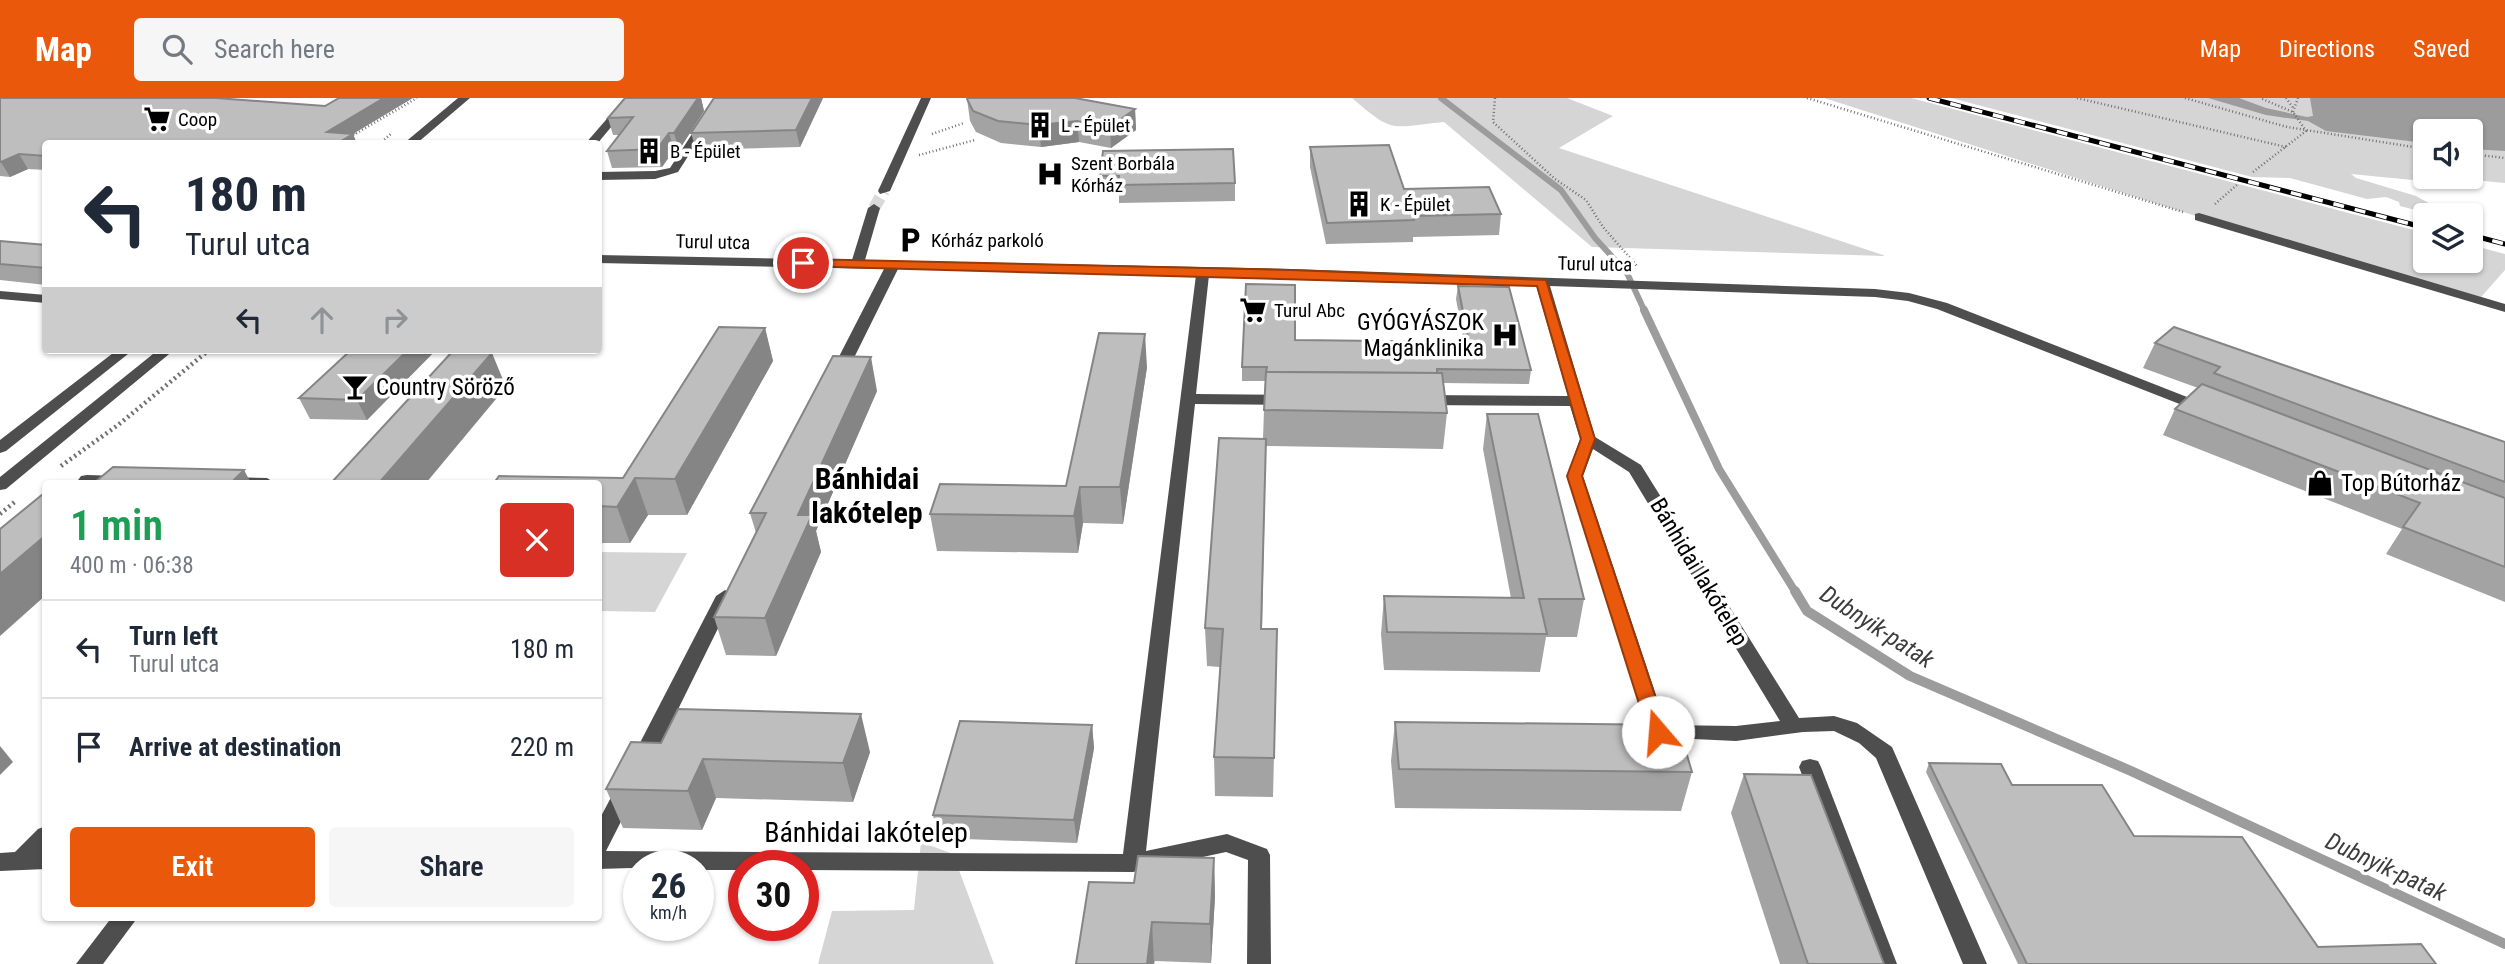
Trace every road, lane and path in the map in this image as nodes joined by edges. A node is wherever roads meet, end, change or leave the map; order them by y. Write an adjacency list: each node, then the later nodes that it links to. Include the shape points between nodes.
1 (417, 98): 19 (path)
2 (465, 98): 20 (street)
3 (926, 98): 18 (street)
4 (1495, 98): 39 (path, via 1493,121 1555,179 1586,200 1617,243)
5 (1807, 98): 33 (path)
6 (2077, 98): 23 (path)
7 (2185, 98): 17 (path)
8 (2260, 98): 14 (path)
9 (2267, 98): 14 (path)
10 (2286, 98): 15 (path)
11 (2298, 98): 15 (path)
12 (715, 107): 29 (street, via 674,170)
13 (622, 108): 21 (street)
14 (2284, 108): 15 (path)
15 (2294, 111): 17 (path)
16 (964, 123): 18 (path)
17 (2306, 131): 23 (path); 24 (path)
18 (910, 136): 26 (street)
19 (347, 139)
20 (413, 140)
21 (594, 140)
22 (975, 140): 26 (path)
23 (2287, 147): 28 (path)
24 (2413, 147)
25 (2483, 155): 27 (path)
26 (898, 158): 31 (street)
27 (2505, 158)
28 (2253, 172)
29 (602, 176)
30 (2238, 184): 33 (path)
31 (884, 191)
32 (874, 208): 35 (street)
33 (2199, 217): 42 (street)
34 (602, 259): 35 (street, Turul utca)
35 (857, 264): 36 (street, Turul utca)
36 (892, 265): 37 (street, Turul utca); 46 (street)
37 (1203, 271): 38 (street, Turul utca); 47 (street)
38 (1542, 282): 39 (street, Turul utca); 50 (street)
39 (1658, 285): 51 (street, Turul utca, via 1909,297)
40 (0, 295): 41 (street)
41 (42, 299)
42 (2505, 308)
43 (121, 354): 53 (street)
44 (162, 354): 55 (street)
45 (204, 354): 54 (path)
46 (826, 398)
47 (1187, 400): 48 (street); 68 (street)
48 (1298, 400)
49 (1410, 400): 50 (street)
50 (1577, 401): 52 (street)
51 (2224, 416)
52 (1588, 439): 59 (street, Bánhidai lakótelep, via 1635,469); 61 (street, via 1575,476)
53 (0, 449)
54 (59, 467)
55 (0, 485)
56 (20, 498): 57 (path)
57 (0, 514)
58 (731, 584): 63 (street)
59 (1791, 724): 61 (street, via 1746,733); 73 (street, via 1817,721 1844,727 1867,736 1885,753)
60 (1630, 732): 61 (street)
61 (1658, 732)
62 (1810, 767): 72 (street)
63 (602, 837)
64 (42, 838): 67 (street)
65 (42, 860): 67 (street)
66 (602, 860): 68 (street, Bánhidai lakótelep)
67 (11, 861)
68 (1133, 863): 71 (street, Bánhidai lakótelep, via 1227,844 1259,855)
69 (123, 921): 70 (street)
70 (88, 964)
71 (1259, 964)
72 (1885, 964)
73 (1975, 964)

